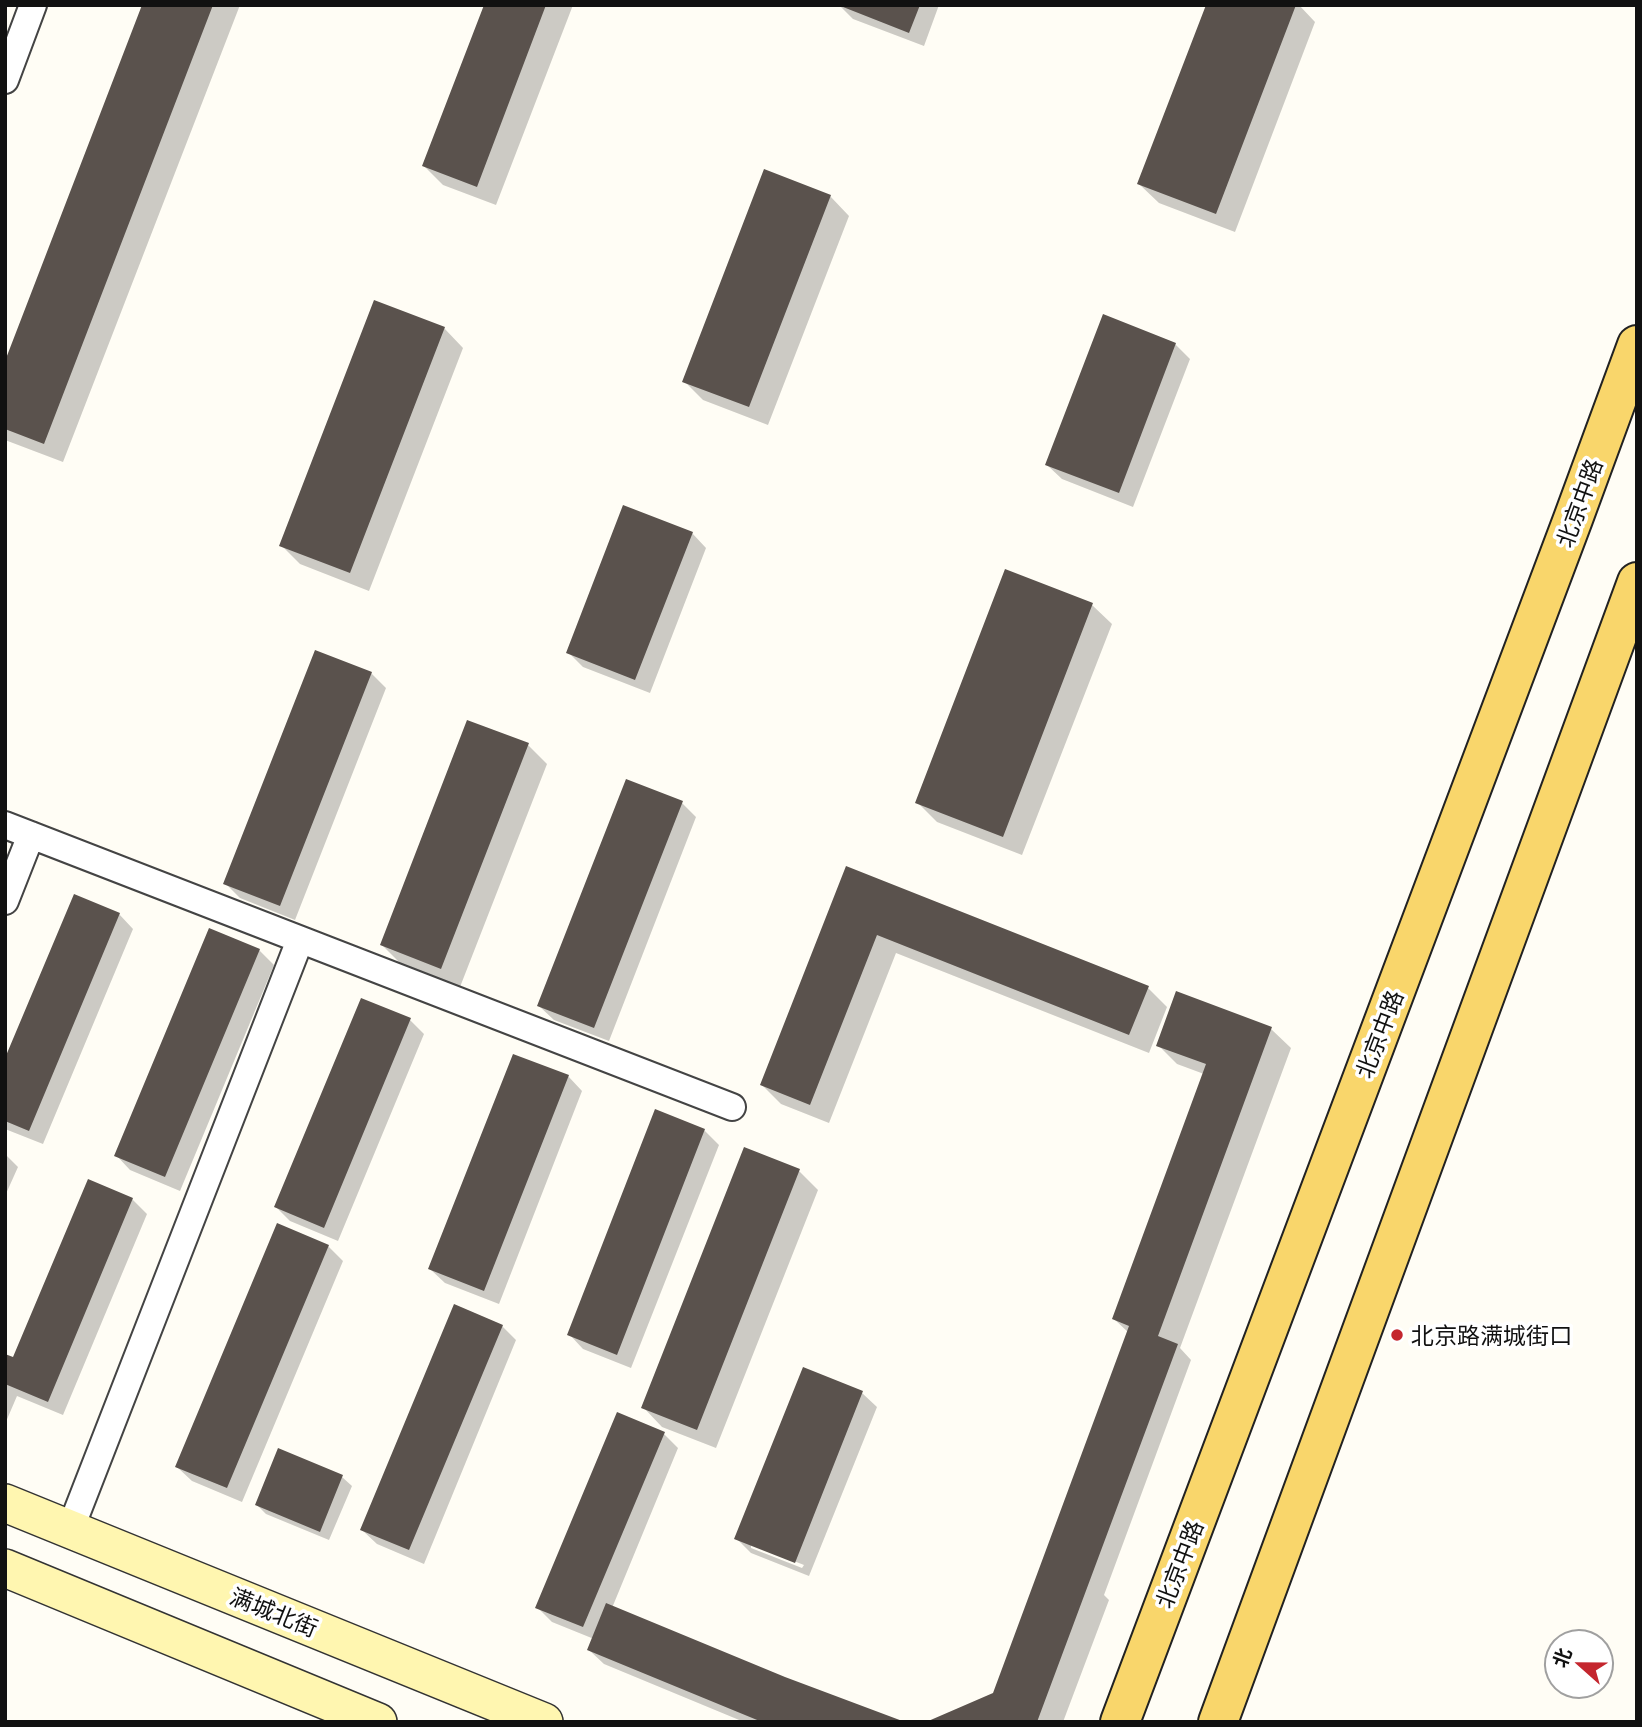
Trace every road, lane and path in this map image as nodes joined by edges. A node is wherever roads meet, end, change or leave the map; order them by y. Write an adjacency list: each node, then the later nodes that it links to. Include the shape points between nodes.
1 (33, 5): 2 (street)
2 (5, 80)
3 (1637, 345): 15 (main road, 北京中路)
4 (1637, 582): 16 (main road)
5 (5, 825): 6 (street)
6 (31, 835): 7 (street); 8 (street)
7 (5, 901)
8 (300, 940): 9 (street); 11 (street)
9 (732, 1107)
10 (5, 1503): 11 (main road, 满城北街)
11 (70, 1530): 14 (main road, 满城北街)
12 (5, 1568): 13 (main road)
13 (378, 1722)
14 (544, 1722)
15 (1120, 1722)
16 (1218, 1722)

